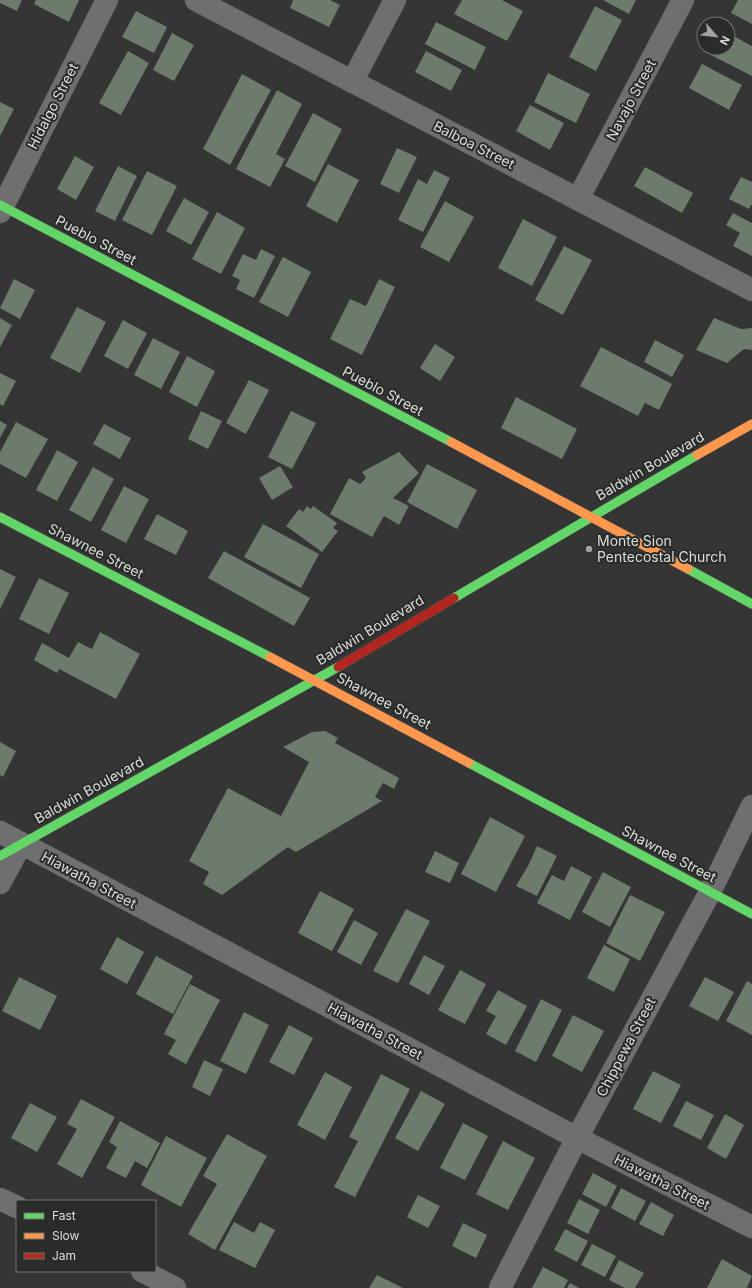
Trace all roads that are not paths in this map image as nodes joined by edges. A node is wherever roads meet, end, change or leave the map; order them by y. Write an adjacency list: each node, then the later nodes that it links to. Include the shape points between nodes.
1 (106, 0): 7 (street, Hidalgo Street)
2 (196, 0): 5 (street, Balboa Street)
3 (395, 0): 5 (street)
4 (683, 0): 6 (street, Navajo Street)
5 (352, 82): 6 (street, Balboa Street)
6 (578, 199): 8 (street, Balboa Street)
7 (1, 208): 10 (street, Pueblo Street)
8 (752, 290)
9 (752, 424): 10 (street, Baldwin Boulevard)
10 (592, 516): 12 (street, Pueblo Street); 13 (street, Baldwin Boulevard)
11 (0, 517): 13 (street, Shawnee Street)
12 (752, 604)
13 (314, 680): 16 (street, Baldwin Boulevard); 19 (street, Shawnee Street)
14 (752, 806): 19 (street, Chippewa Street)
15 (0, 832): 16 (street, Hiawatha Street)
16 (21, 844): 17 (street, Baldwin Boulevard); 18 (street); 21 (street, Hiawatha Street)
17 (0, 856)
18 (0, 883)
19 (710, 892): 20 (street, Shawnee Street); 21 (street, Chippewa Street)
20 (752, 914)
21 (577, 1138): 24 (street, Hiawatha Street); 27 (street, Chippewa Street)
22 (0, 1199): 23 (street)
23 (16, 1207)
24 (752, 1228)
25 (144, 1272): 26 (street)
26 (175, 1288)
27 (500, 1288)

